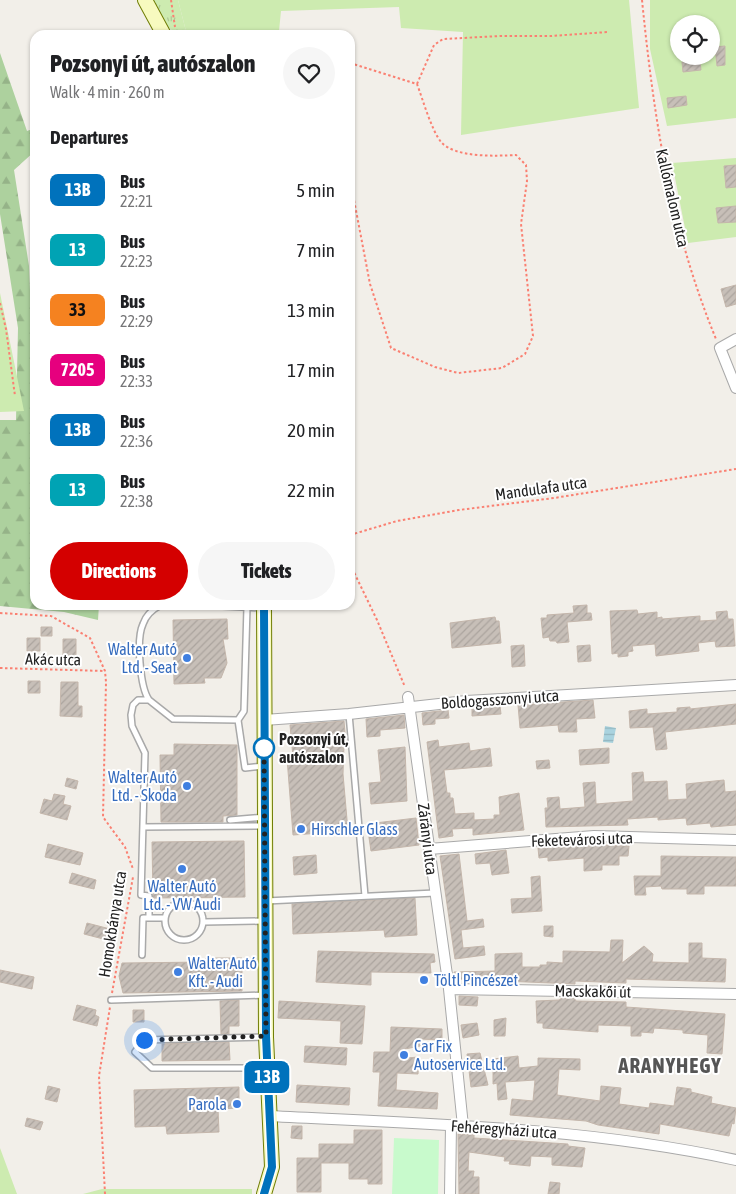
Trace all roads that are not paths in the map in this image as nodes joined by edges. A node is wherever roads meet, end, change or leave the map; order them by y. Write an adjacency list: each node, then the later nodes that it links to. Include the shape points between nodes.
1 (145, 0): 2 (main road)
2 (169, 30)
3 (736, 340): 4 (street, via 720,348)
4 (736, 388)
5 (153, 610): 9 (lane, via 141,630 141,681)
6 (247, 610): 12 (lane, via 244,711)
7 (264, 610): 13 (main road)
8 (736, 685): 10 (street, Boldogasszonyi utca)
9 (149, 700): 12 (lane, via 173,719); 17 (lane, via 135,702 131,715 132,726 145,753)
10 (409, 702): 11 (street, Boldogasszonyi utca); 19 (street, Zárányi utca)
11 (349, 714): 13 (street, Boldogasszonyi utca); 21 (lane)
12 (238, 720): 14 (lane, via 245,768)
13 (264, 720): 14 (main road)
14 (265, 766): 16 (main road)
15 (230, 820): 16 (lane)
16 (265, 822): 17 (lane); 22 (main road)
17 (143, 827): 23 (lane, via 141,895 149,896)
18 (736, 840): 19 (street, Feketevárosi utca, via 594,836)
19 (429, 849): 20 (street, Zárányi utca)
20 (435, 893): 21 (lane); 28 (street, Zárányi utca)
21 (365, 896): 22 (lane)
22 (265, 901): 25 (main road)
23 (149, 918): 24 (lane); 27 (lane, via 143,918)
24 (165, 918): 26 (lane, via 171,907 183,902 196,905); 26 (lane, via 167,930 182,940 194,938)
25 (265, 921): 26 (lane); 30 (main road)
26 (204, 922)
27 (142, 954)
28 (449, 989): 29 (street, Macskakői út); 36 (street, Zárányi utca)
29 (736, 994)
30 (266, 995): 31 (lane); 32 (main road)
31 (111, 1000)
32 (266, 1036): 33 (main road); 33 (lane, via 144,1040 135,1052 152,1068)
33 (267, 1068): 34 (main road)
34 (270, 1116): 35 (street, Fehéregyházi utca); 38 (main road, via 272,1167)
35 (451, 1125): 36 (street, Fehéregyházi utca); 39 (street)
36 (463, 1126): 37 (street, Fehéregyházi utca, via 671,1146)
37 (736, 1160)
38 (264, 1194)
39 (450, 1194)

